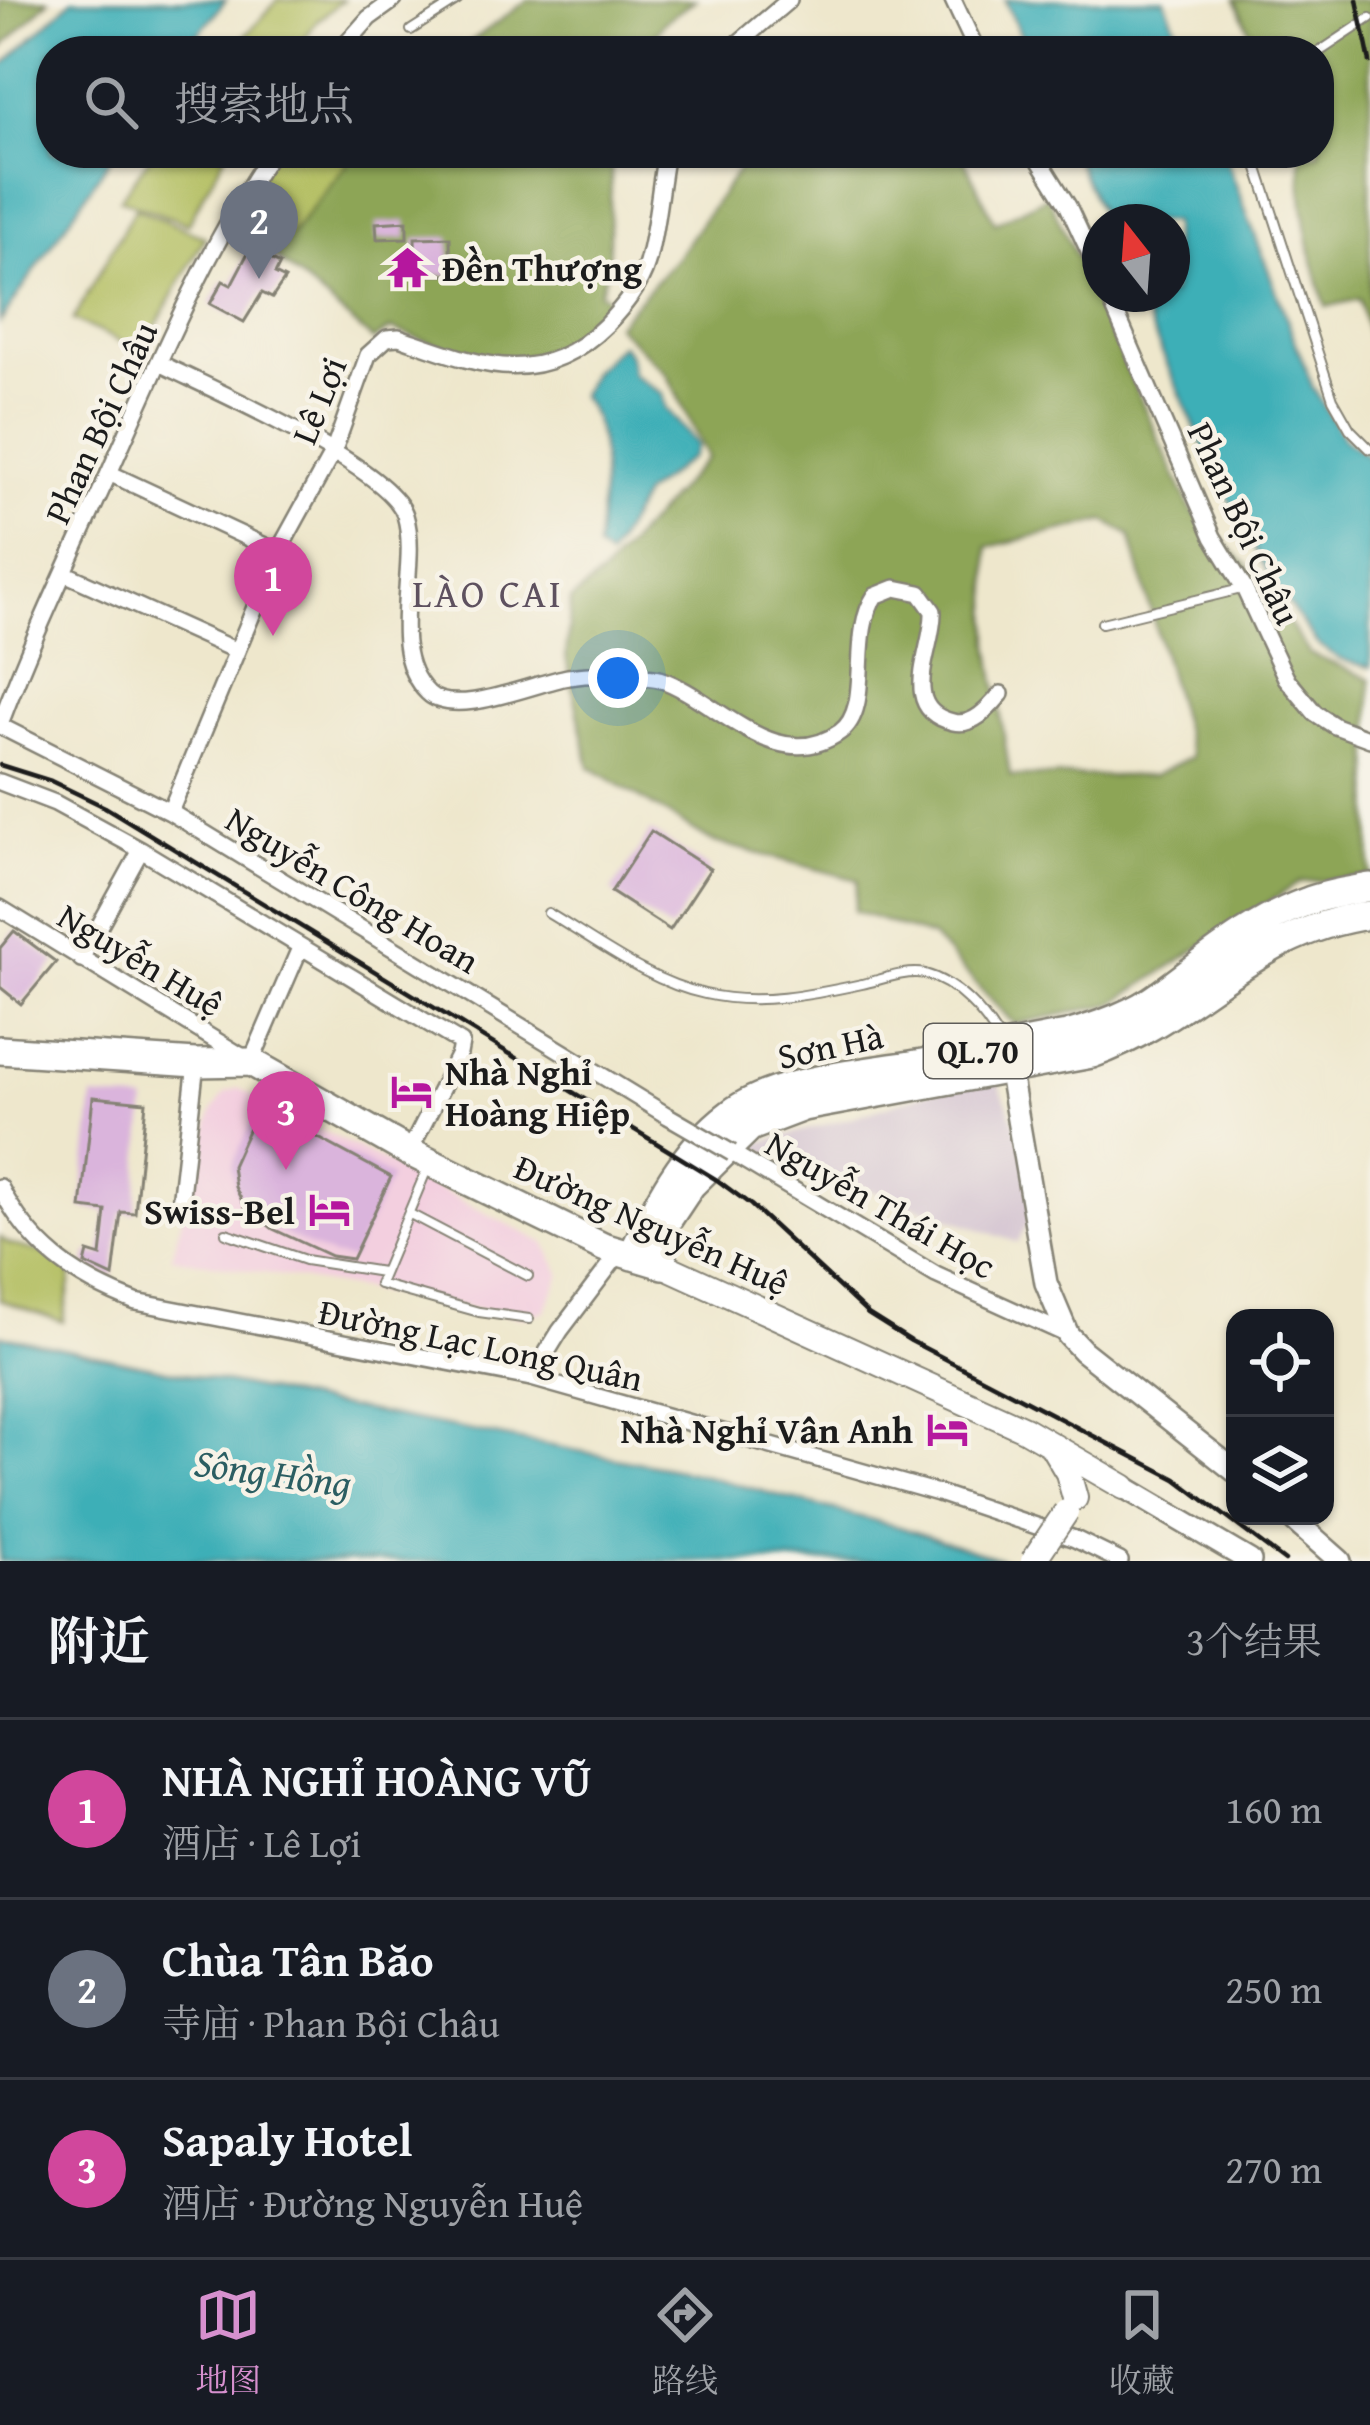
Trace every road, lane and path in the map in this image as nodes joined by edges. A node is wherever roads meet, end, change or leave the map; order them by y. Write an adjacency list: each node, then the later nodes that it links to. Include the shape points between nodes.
1 (394, 0): 7 (street)
2 (458, 0): 6 (lane)
3 (789, 0): 8 (street)
4 (953, 0): 9 (street)
5 (1370, 18): 10 (lane)
6 (411, 30)
7 (353, 36)
8 (747, 36)
9 (970, 36)
10 (1334, 42)
11 (263, 168): 17 (street, Phan Bội Châu)
12 (663, 168): 19 (street, Lê Lợi, via 647,265 594,337 524,367 470,362 387,338 368,355)
13 (1044, 168): 15 (street)
14 (1258, 168): 18 (lane, via 1334,399)
15 (1082, 236)
16 (1116, 312): 23 (street, Phan Bội Châu, via 1213,537)
17 (159, 363): 19 (street); 20 (street, Phan Bội Châu)
18 (1370, 449)
19 (334, 450): 21 (street, Lê Lợi); 26 (street, via 404,514 407,645 429,695 446,703 612,674 660,680 777,743 812,744 839,733 857,711 862,619 874,596 895,588 920,593 933,611 920,680 933,712 962,723)
20 (109, 473): 21 (street); 22 (street, Phan Bội Châu)
21 (278, 552): 25 (street, Lê Lợi)
22 (64, 573): 25 (street); 27 (street, Phan Bội Châu)
23 (1244, 588): 24 (lane); 28 (street, Phan Bội Châu, via 1300,695 1335,726)
24 (1102, 623)
25 (237, 652): 30 (street, Lê Lợi)
26 (1001, 694)
27 (0, 725): 30 (street, Nguyễn Công Hoan)
28 (1370, 739)
29 (0, 782): 31 (street)
30 (170, 812): 42 (street, Nguyễn Công Hoan)
31 (141, 850): 36 (street); 37 (street)
32 (1370, 887): 39 (highway, Sơn Hà / QL.70, via 1274,916 1132,1012)
33 (0, 908): 37 (street, Nguyễn Huệ)
34 (548, 914): 39 (lane, via 676,986 707,994 774,999 932,976 990,1024)
35 (1370, 915): 39 (highway, Sơn Hà / QL.70, via 1282,939 1134,1039 1092,1054)
36 (300, 948): 40 (street); 43 (street, via 461,1043)
37 (81, 959): 40 (street, Nguyễn Huệ)
38 (0, 1050): 41 (highway)
39 (1006, 1057): 48 (highway, Sơn Hà / QL.70, via 813,1083 751,1100 694,1149); 49 (highway, Sơn Hà / QL.70, via 749,1127 691,1185 663,1227); 53 (street, via 1046,1283)
40 (250, 1061): 41 (highway); 43 (highway, Đường Nguyễn Huệ)
41 (196, 1063): 45 (street)
42 (668, 1116): 53 (street, Nguyễn Thái Học, bridge, via 936,1275)
43 (419, 1157): 46 (lane); 48 (highway, Đường Nguyễn Huệ)
44 (0, 1187): 54 (street, Đường Lạc Long Quân, via 53,1259 116,1295)
45 (180, 1204)
46 (410, 1214): 50 (lane); 51 (lane)
47 (226, 1233): 50 (lane, via 304,1260)
48 (626, 1254): 49 (highway, Đường Nguyễn Huệ); 54 (street, via 560,1330)
49 (662, 1264): 55 (main road, Đường Nguyễn Huệ)
50 (382, 1272): 52 (lane, via 379,1284 407,1294)
51 (528, 1276)
52 (529, 1319)
53 (1068, 1335): 56 (street)
54 (531, 1378): 61 (street, Đường Lạc Long Quân, via 938,1493)
55 (1048, 1441): 57 (main road, Đường Nguyễn Huệ); 58 (main road, via 1068,1473)
56 (1226, 1464)
57 (1124, 1487): 58 (main road); 62 (street, Đường Nguyễn Huệ)
58 (1070, 1505): 60 (main road, bridge)
59 (1299, 1525): 63 (street)
60 (1033, 1561)
61 (1120, 1561)
62 (1250, 1561)
63 (1340, 1561)

